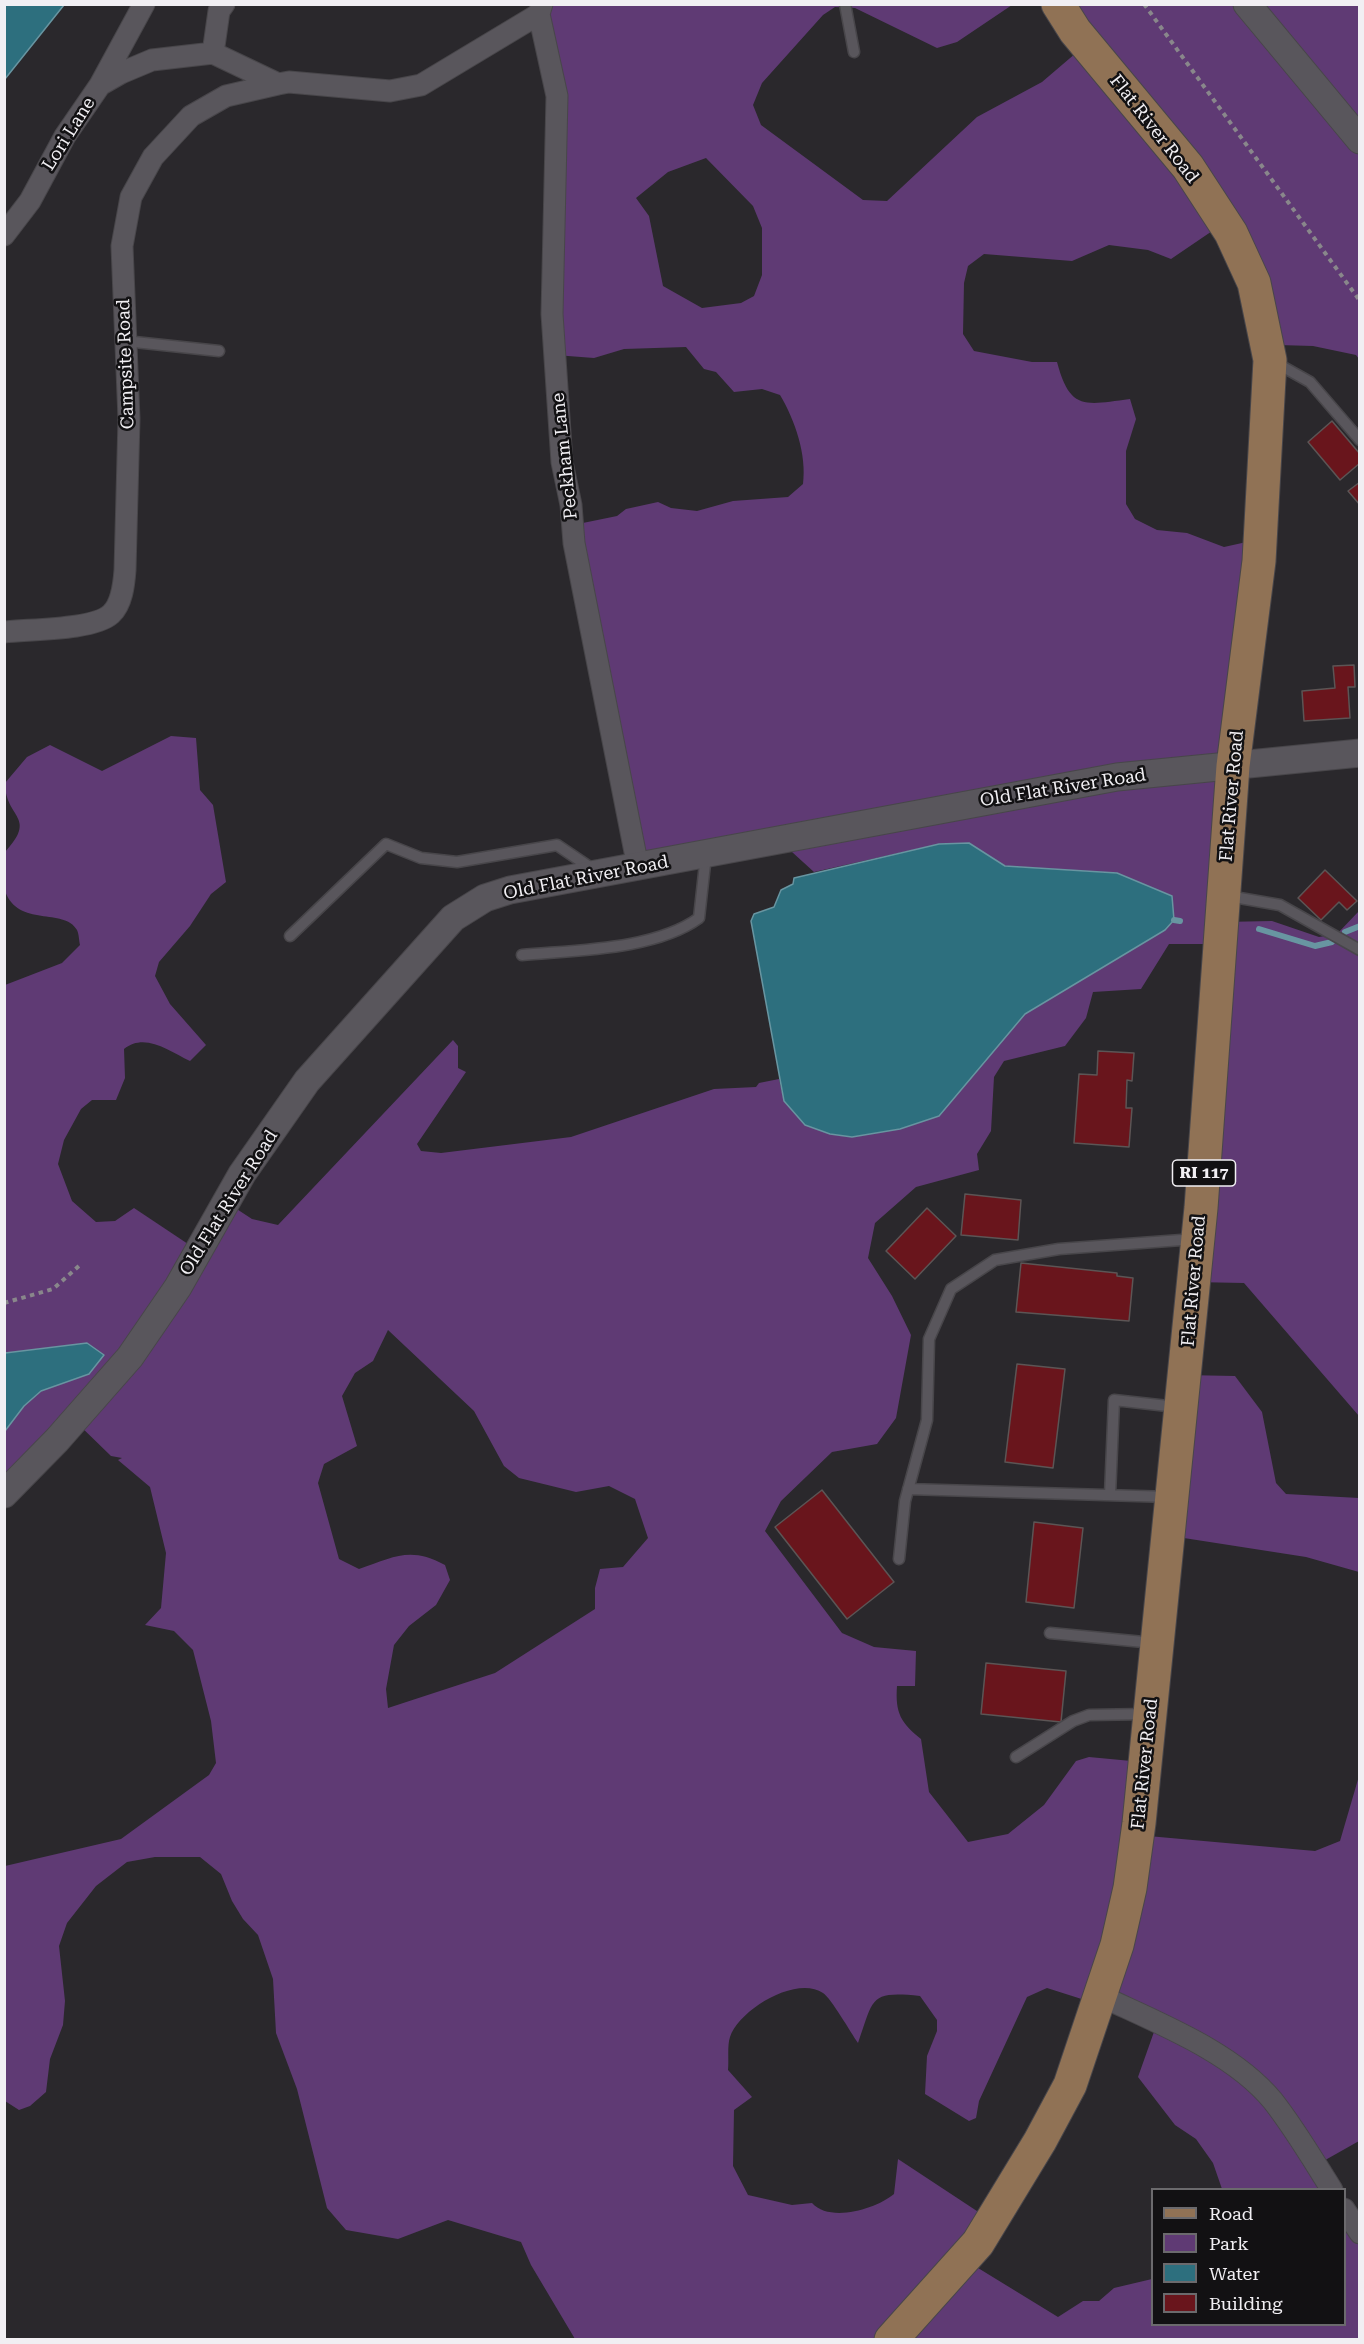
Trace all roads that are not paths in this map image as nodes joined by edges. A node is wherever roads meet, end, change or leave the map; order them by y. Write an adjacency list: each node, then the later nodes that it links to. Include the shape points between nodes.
1 (144, 4): 10 (street)
2 (845, 4): 7 (lane)
3 (1058, 4): 15 (main road, Flat River Road / RI 117, via 1075,31 1188,167 1231,233 1254,283)
4 (1247, 4): 11 (street)
5 (220, 7): 8 (street)
6 (541, 9): 9 (street, Campsite Road, via 421,85 390,91); 21 (street, Peckham Lane, via 557,96 552,314 562,462 574,543)
7 (854, 52)
8 (213, 53): 9 (street); 10 (street, Lori Lane, via 152,60)
9 (278, 84): 13 (street, Campsite Road, via 241,91 207,105 191,116 146,168 131,197 122,246)
10 (100, 85): 12 (street, Lori Lane, via 65,136 30,201)
11 (1359, 140)
12 (4, 235)
13 (125, 341): 14 (lane); 17 (street, Campsite Road, via 129,419 125,570 120,598 110,615 91,625)
14 (219, 351)
15 (1270, 360): 16 (lane, via 1310,382); 19 (main road, Flat River Road / RI 117, via 1259,561)
16 (1359, 440)
17 (4, 632)
18 (1359, 753): 19 (street, Old Flat River Road)
19 (1233, 766): 20 (street, Old Flat River Road, via 1117,777); 23 (main road, Flat River Road / RI 117)
20 (706, 855): 21 (street, Old Flat River Road); 26 (lane, via 699,918 682,930 618,945)
21 (638, 867): 22 (street, Old Flat River Road)
22 (599, 874): 24 (lane, via 557,845 457,862 421,858 386,844); 30 (street, Old Flat River Road, via 510,890 486,898 453,918 307,1082 243,1174 178,1287 130,1357)
23 (1224, 895): 25 (lane, via 1281,904); 27 (main road, Flat River Road / RI 117)
24 (290, 936)
25 (1359, 951)
26 (522, 955)
27 (1198, 1239): 28 (main road, Flat River Road / RI 117); 29 (lane, via 1059,1249 995,1260 951,1289 929,1339 927,1420)
28 (1182, 1407): 31 (lane, via 1114,1400); 32 (main road, Flat River Road / RI 117)
29 (908, 1489): 31 (lane); 33 (lane)
30 (4, 1494)
31 (1110, 1495): 32 (lane)
32 (1173, 1497): 35 (main road, Flat River Road / RI 117)
33 (899, 1559)
34 (1050, 1633): 35 (lane)
35 (1157, 1644): 36 (main road, Flat River Road / RI 117)
36 (1150, 1714): 37 (lane, via 1089,1715); 38 (main road, Flat River Road / RI 117, via 1130,1888)
37 (1016, 1757)
38 (1101, 1996): 39 (street, via 1187,2036 1252,2079 1290,2123); 42 (main road, Flat River Road / RI 117, via 1070,2085 995,2218 956,2270)
39 (1331, 2188)
40 (1346, 2212): 41 (street)
41 (1359, 2233)
42 (891, 2340)

